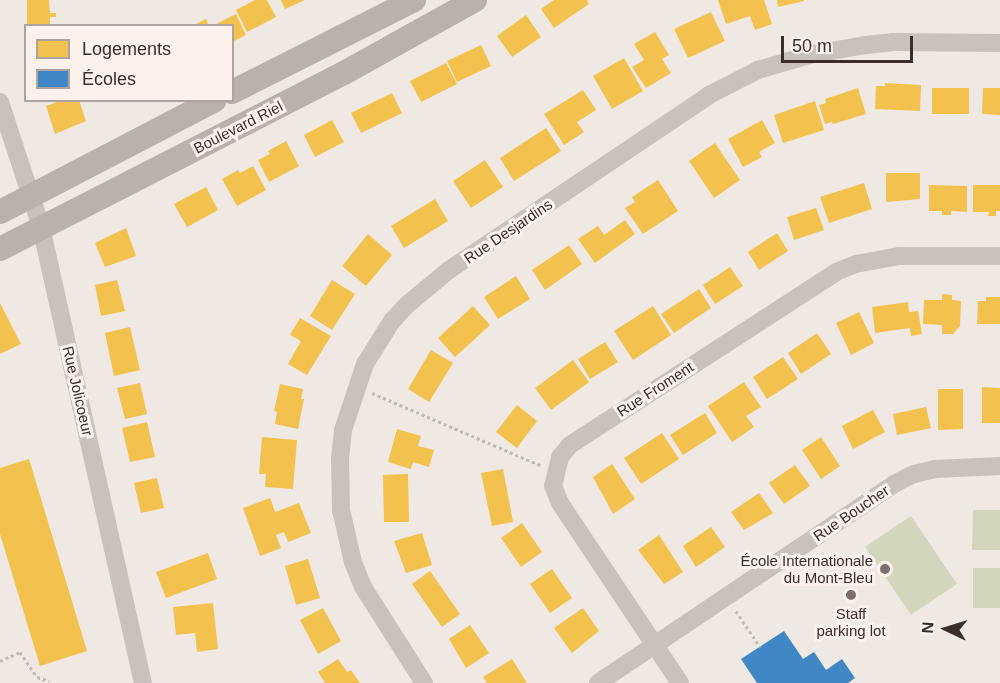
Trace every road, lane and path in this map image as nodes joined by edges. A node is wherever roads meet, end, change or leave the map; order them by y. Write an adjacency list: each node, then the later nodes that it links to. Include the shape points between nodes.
1 (414, 0): 4 (street)
2 (475, 0): 9 (street, Boulevard Riel, via 344,73)
3 (1000, 43): 12 (street, Rue Desjardins, via 894,42 839,49 784,62 732,82 428,286 377,342)
4 (234, 91)
5 (0, 102): 7 (street, Rue Jolicoeur)
6 (211, 102): 7 (street)
7 (30, 196): 8 (street); 9 (street, Rue Jolicoeur)
8 (0, 212)
9 (41, 227): 10 (street, Boulevard Riel); 20 (street, Rue Jolicoeur)
10 (0, 249)
11 (1000, 256): 14 (street, Rue Froment, via 899,256 856,264 817,282 570,445)
12 (357, 386): 14 (path); 21 (street, Rue Desjardins, via 343,430 340,459 345,533 363,587)
13 (1000, 466): 15 (street, Rue Boucher, via 914,474)
14 (555, 472): 16 (street, via 553,486 560,503)
15 (726, 597): 16 (street, Rue Boucher); 17 (path)
16 (654, 646): 22 (street, Rue Boucher); 23 (street)
17 (760, 647)
18 (0, 661): 19 (path, via 20,652 37,677)
19 (49, 681)
20 (143, 683)
21 (424, 683)
22 (598, 683)
23 (680, 683)

